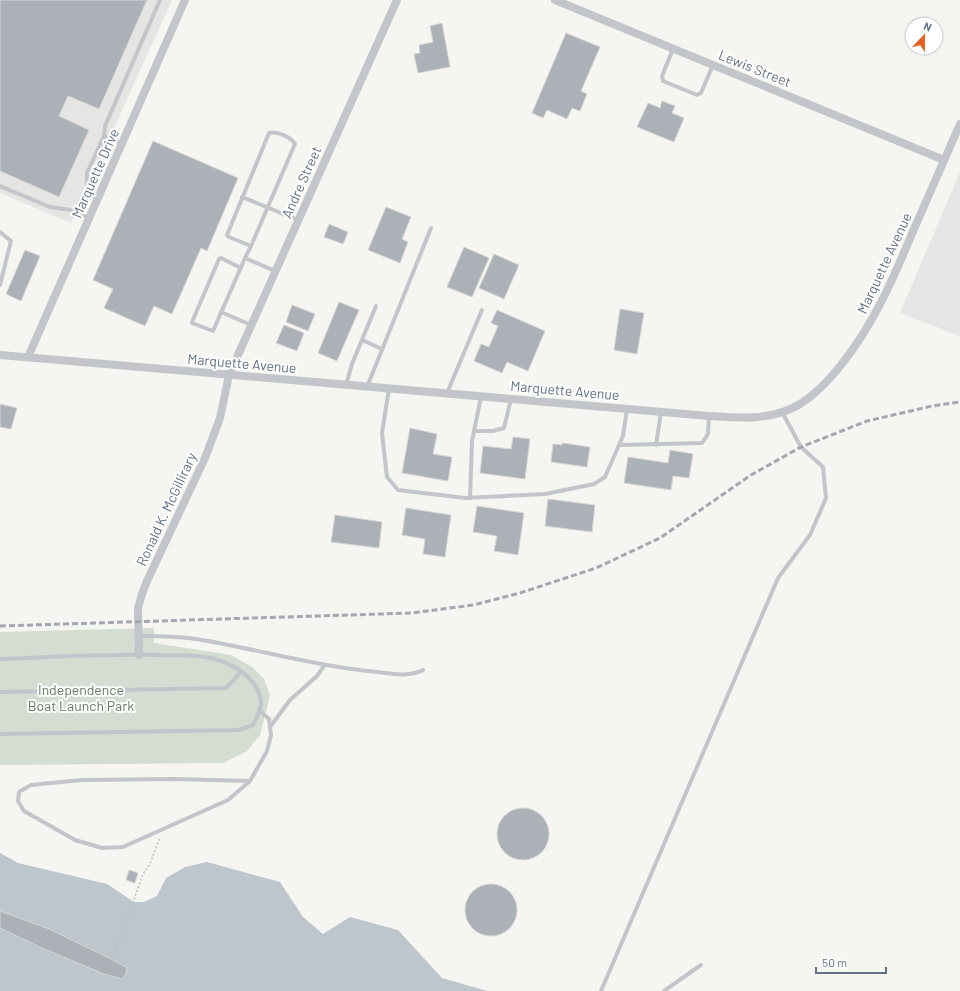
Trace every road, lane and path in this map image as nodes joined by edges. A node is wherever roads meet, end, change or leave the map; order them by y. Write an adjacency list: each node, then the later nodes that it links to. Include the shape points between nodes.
1 (160, 0): 8 (lane, via 105,126)
2 (185, 0): 9 (street, Marquette Drive)
3 (396, 0): 16 (street, Andre Street)
4 (555, 0): 5 (street, Lewis Street)
5 (674, 49): 6 (street, Lewis Street); 6 (lane, via 663,81 698,95)
6 (713, 65): 10 (street, Lewis Street)
7 (960, 124): 10 (street, Marquette Avenue)
8 (104, 136): 9 (lane); 13 (lane, via 87,173 87,191)
9 (122, 144): 13 (street, Marquette Drive)
10 (944, 160): 41 (street, Marquette Avenue, via 887,292 868,328 831,378 817,392)
11 (0, 186): 15 (lane, via 50,208 71,210)
12 (242, 197): 14 (lane); 14 (lane, via 269,133 274,132 293,140 295,144); 19 (lane, via 227,234)
13 (98, 198): 15 (street, Marquette Drive)
14 (268, 207): 16 (lane); 19 (lane)
15 (89, 218): 31 (street, Marquette Drive)
16 (298, 220): 22 (street, Andre Street)
17 (431, 228): 29 (lane)
18 (0, 232): 23 (lane, via 11,241)
19 (251, 246): 20 (lane)
20 (245, 258): 21 (lane); 22 (lane)
21 (241, 268): 26 (lane); 26 (lane, via 219,259 192,323 213,331)
22 (275, 271): 27 (street, Andre Street)
23 (0, 285)
24 (376, 306): 28 (lane)
25 (482, 310): 36 (lane)
26 (221, 312): 27 (lane)
27 (251, 325): 32 (street, Andre Street)
28 (362, 340): 29 (lane); 33 (lane)
29 (382, 349): 34 (lane)
30 (0, 355): 31 (street, Marquette Avenue)
31 (28, 357): 32 (street, Marquette Avenue)
32 (229, 375): 33 (street, Marquette Avenue); 47 (street, Ronald K. McGillirary, via 220,418 205,458 142,594 138,608)
33 (346, 385): 34 (street, Marquette Avenue)
34 (367, 386): 35 (street, Marquette Avenue)
35 (389, 388): 36 (street, Marquette Avenue); 46 (lane, via 382,433 387,477 398,490)
36 (447, 393): 37 (street, Marquette Avenue)
37 (481, 396): 38 (street, Marquette Avenue); 43 (lane)
38 (511, 399): 39 (street, Marquette Avenue); 43 (lane, via 504,428)
39 (627, 409): 40 (street, Marquette Avenue); 45 (lane)
40 (661, 412): 42 (street, Marquette Avenue); 44 (lane)
41 (782, 412): 42 (street, Marquette Avenue, via 755,418); 61 (lane, via 801,447 823,467 826,498 810,535 778,578)
42 (709, 416): 44 (lane, via 708,434 702,444)
43 (474, 431): 46 (lane)
44 (656, 444): 45 (lane)
45 (619, 445): 46 (lane, via 605,477 594,484 545,494)
46 (470, 498)
47 (138, 636): 48 (street, Ronald K. McGillirary); 50 (lane, via 174,636 202,640)
48 (139, 655): 49 (lane); 52 (lane, via 218,660)
49 (0, 659)
50 (324, 666): 51 (lane, via 403,675); 55 (lane, via 317,676 290,700)
51 (423, 670)
52 (241, 672): 53 (lane, via 226,688); 54 (lane, via 248,677 257,691 261,703)
53 (0, 692)
54 (260, 710): 55 (lane, via 269,719); 56 (lane, via 253,725 239,730)
55 (270, 727): 57 (lane, via 267,751)
56 (0, 734)
57 (250, 781): 58 (lane, via 228,800); 58 (lane, via 82,780 31,785 19,792 18,801 24,811 75,840 102,848 123,847)
58 (163, 830): 59 (path, via 150,864 143,874)
59 (111, 959)
60 (701, 965): 62 (lane)
61 (601, 991)
62 (664, 991)

